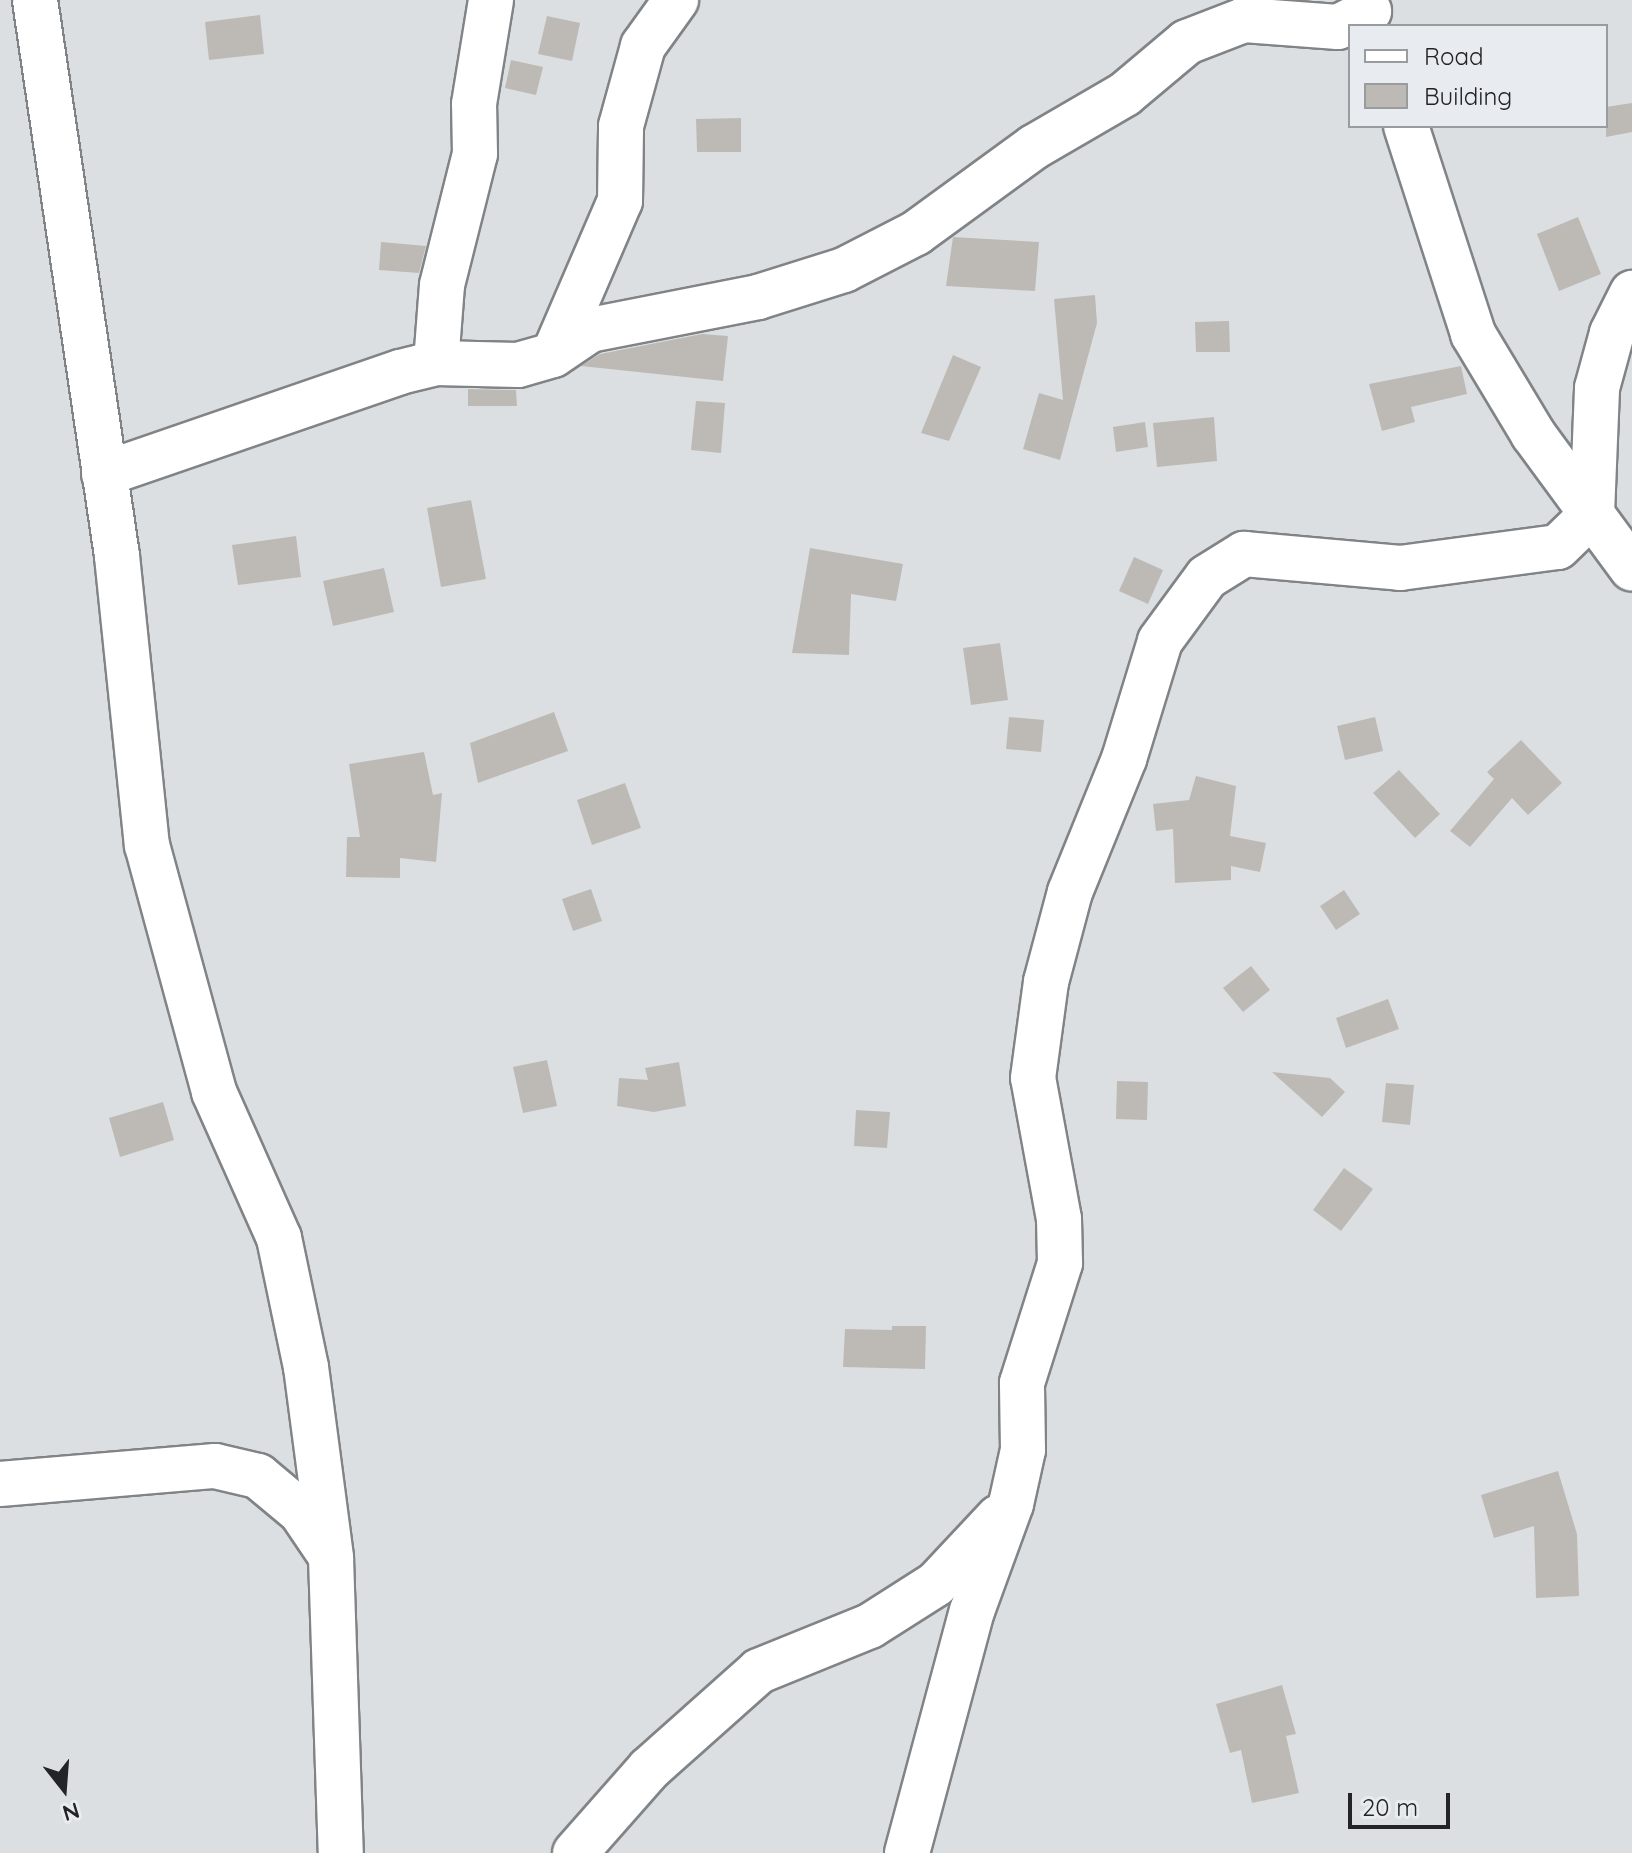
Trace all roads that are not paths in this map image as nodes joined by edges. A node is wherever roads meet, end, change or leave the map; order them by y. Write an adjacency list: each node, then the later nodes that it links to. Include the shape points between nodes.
1 (35, 0): 9 (street)
2 (491, 0): 8 (street, via 474,104 475,154 442,285)
3 (676, 0): 7 (street, via 643,46 621,126 620,201)
4 (1370, 12): 7 (street, via 1338,27 1244,20 1187,42 1125,94 1034,147 916,233 844,270 758,297 590,330)
5 (1407, 128): 10 (street, via 1473,334)
6 (1632, 293): 10 (street, via 1612,333 1597,388)
7 (553, 355): 8 (street, via 518,365)
8 (436, 363): 9 (street)
9 (104, 474): 14 (street, via 141,756 147,845 214,1092 279,1238 306,1367)
10 (1592, 514): 11 (street); 13 (street, via 1558,547 1514,558 1400,568 1244,554 1207,577 1160,641 1124,759 1070,892 1046,982 1033,1078 1059,1219 1060,1263 1022,1383 1023,1450)
11 (1632, 569)
12 (0, 1484): 14 (street, via 215,1466 258,1476 301,1512)
13 (1011, 1504): 16 (street, via 936,1584 870,1626 759,1671 649,1769); 17 (street, via 968,1624)
14 (331, 1558): 15 (street)
15 (341, 1853)
16 (575, 1853)
17 (907, 1853)

